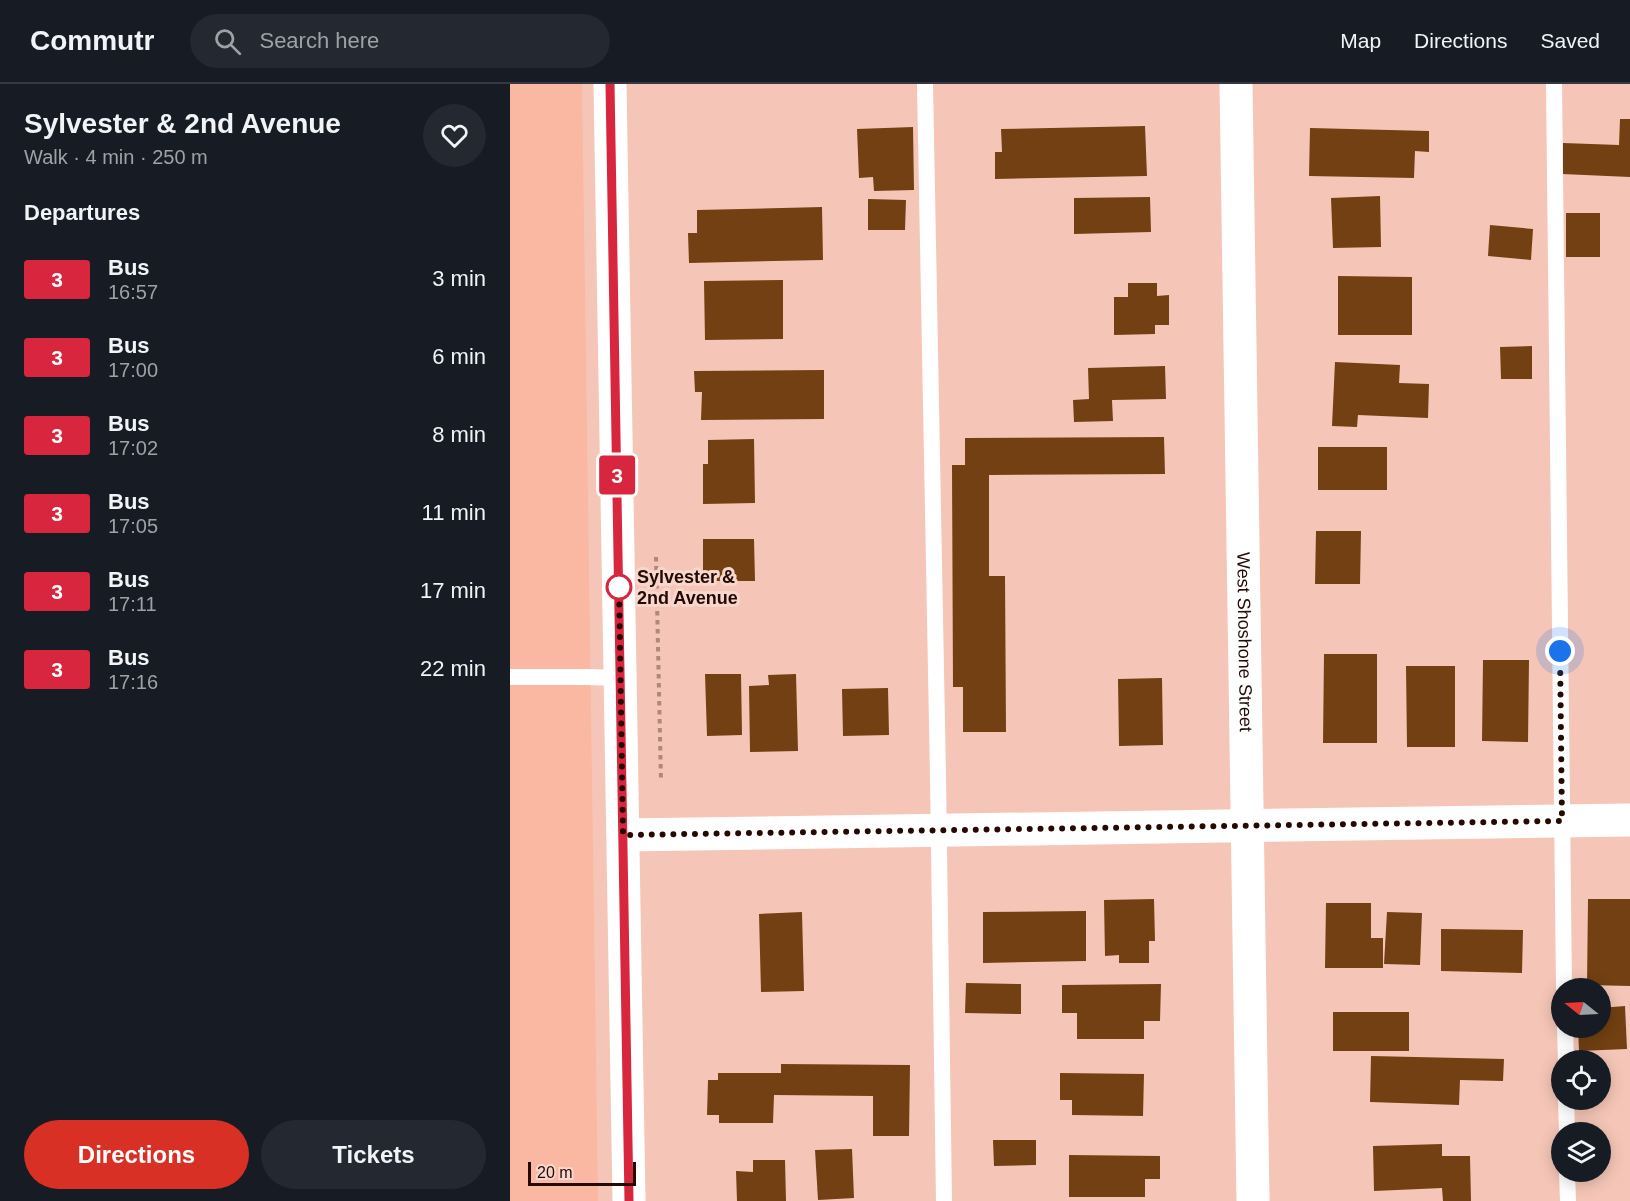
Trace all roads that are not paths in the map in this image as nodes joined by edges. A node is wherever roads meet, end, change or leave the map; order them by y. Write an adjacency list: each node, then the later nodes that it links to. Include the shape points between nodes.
1 (610, 84): 6 (street)
2 (925, 84): 10 (lane)
3 (1236, 84): 9 (street, West Shoshone Street)
4 (1554, 84): 8 (lane)
5 (510, 677): 6 (lane)
6 (621, 678): 11 (street)
7 (1630, 820): 8 (street)
8 (1562, 821): 9 (street); 12 (lane)
9 (1247, 826): 10 (street); 16 (street, West Shoshone Street)
10 (939, 831): 11 (street); 15 (lane)
11 (623, 835): 14 (street)
12 (1564, 978)
13 (1567, 1182): 17 (lane)
14 (629, 1201)
15 (944, 1201)
16 (1252, 1201)
17 (1568, 1201)

